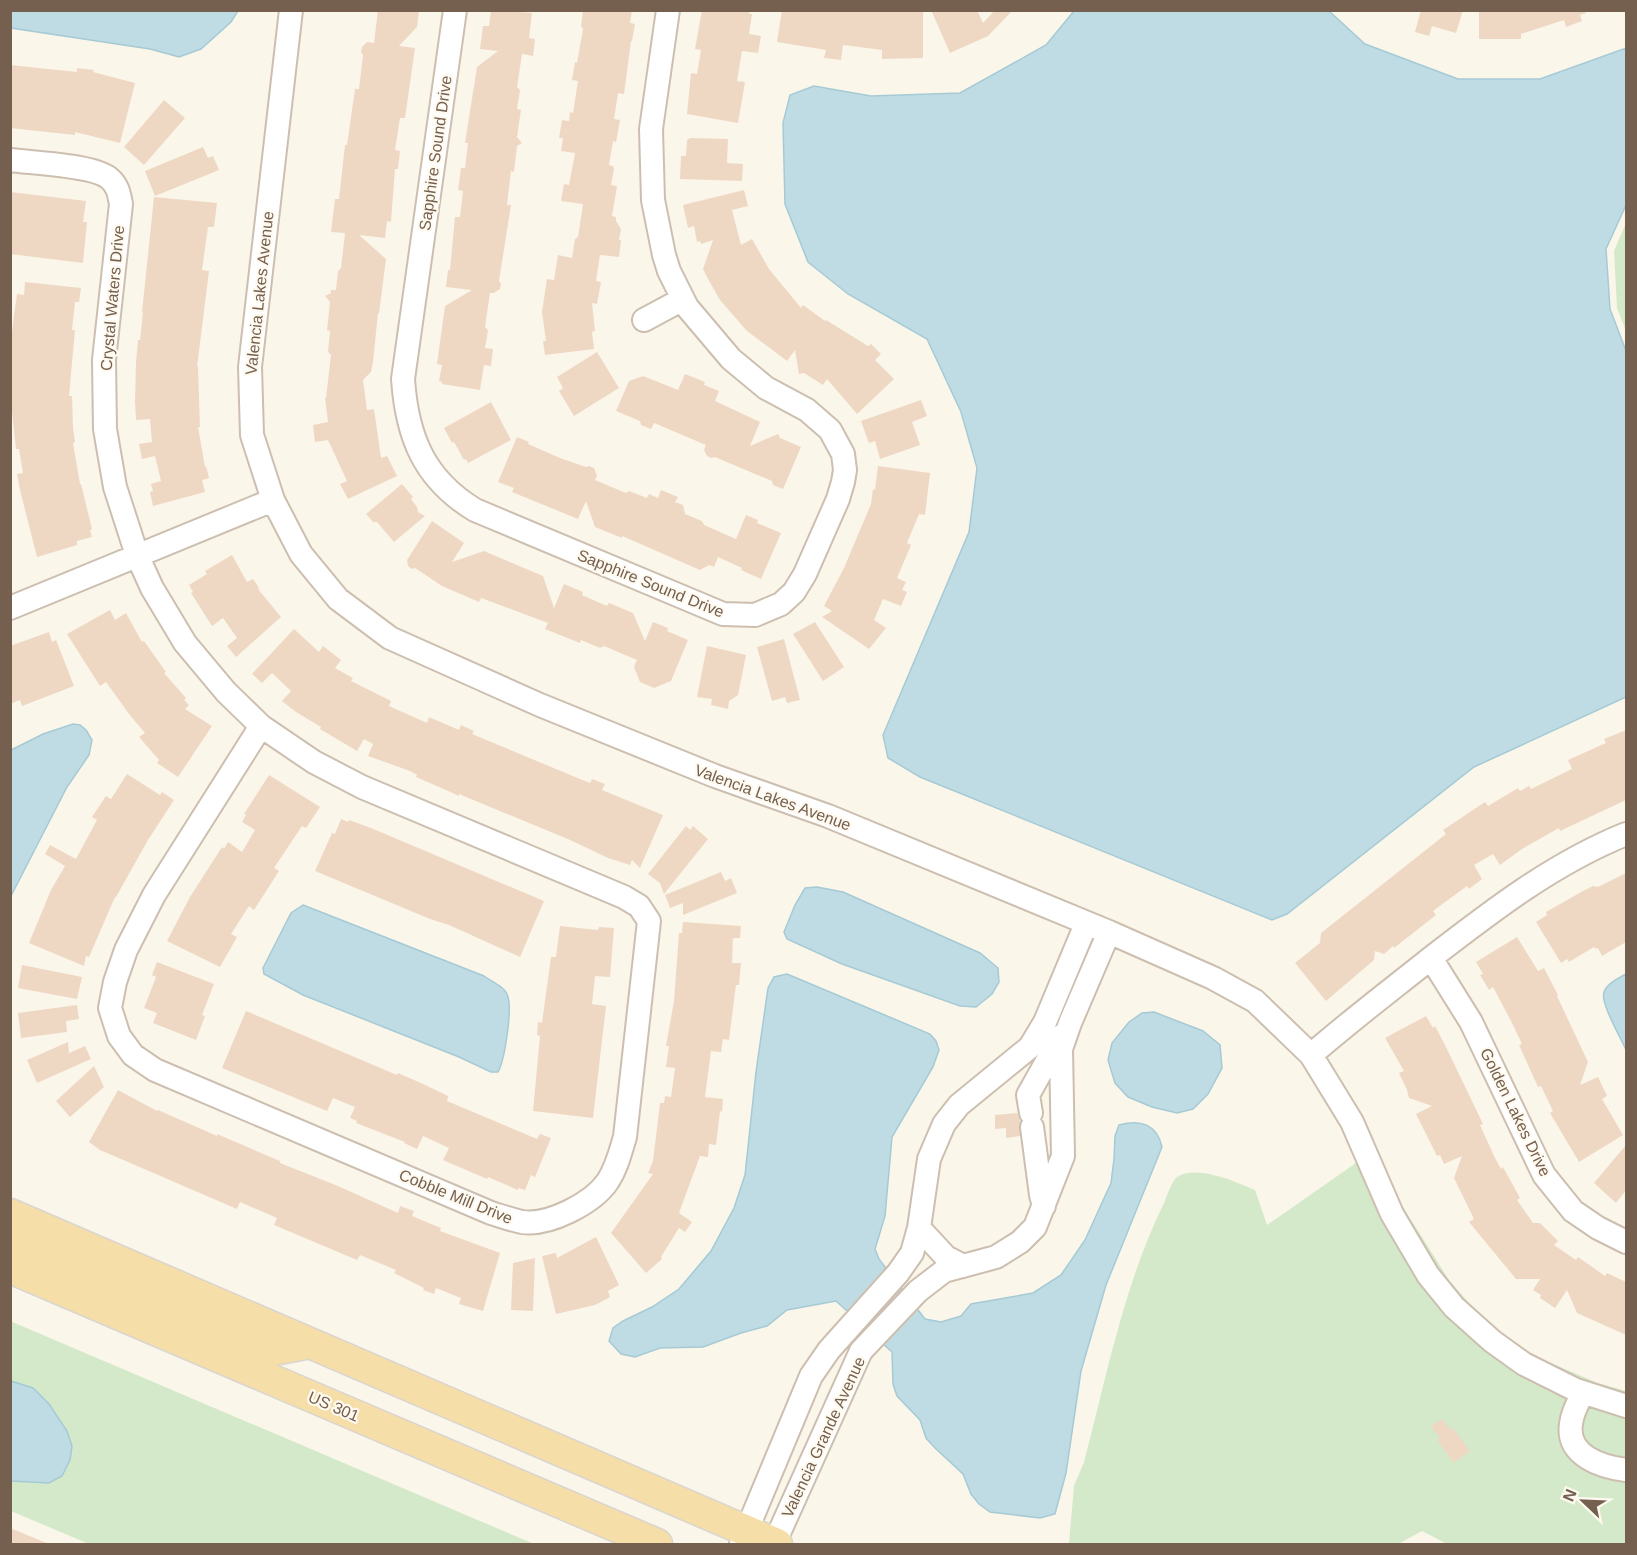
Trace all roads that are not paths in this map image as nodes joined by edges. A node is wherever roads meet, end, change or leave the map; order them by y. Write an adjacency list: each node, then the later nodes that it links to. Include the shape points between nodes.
1 (291, 10): 7 (street, Valencia Lakes Avenue, via 249,367 252,435)
2 (455, 10): 5 (street, Sapphire Sound Drive, via 403,379 413,439 433,474 475,510 723,614 754,615 781,604 805,574 843,482 843,454 830,430 819,420 766,388 731,359)
3 (668, 10): 5 (street, Sapphire Sound Drive, via 651,129 653,200 664,255)
4 (10, 160): 8 (street, Crystal Waters Drive, via 93,170 109,178 118,189 121,204 104,360 105,429 115,487)
5 (683, 299): 6 (street)
6 (644, 320)
7 (273, 500): 8 (street); 12 (street, Valencia Lakes Avenue, via 301,554 338,599 390,638 540,705 715,776 828,816)
8 (137, 555): 9 (street); 10 (street, Cobble Mill Drive, via 185,643)
9 (10, 608)
10 (261, 726): 10 (street, Cobble Mill Drive, via 154,895 126,950 110,1008 119,1036 133,1055 155,1070 491,1213 524,1222 553,1220 578,1207 606,1183 617,1165 625,1137 649,921 639,906 624,897 362,788)
11 (1626, 834): 14 (street, via 1591,848 1531,883)
12 (1086, 924): 13 (street, Valencia Lakes Avenue); 19 (street, Valencia Grande Avenue, via 1045,1022 1030,1047 959,1105 944,1124 929,1159)
13 (1109, 932): 15 (street, Valencia Grande Avenue); 16 (street, Valencia Lakes Avenue, via 1255,1001)
14 (1431, 958): 16 (street); 20 (street, Golden Lakes Drive, via 1471,1022 1544,1175 1573,1211)
15 (1074, 1013): 17 (street, Valencia Grande Avenue, via 1061,1049 1063,1156); 17 (street, via 1028,1095)
16 (1311, 1055): 25 (street, Valencia Lakes Avenue, via 1352,1122 1392,1214 1428,1275 1454,1307 1492,1341 1524,1364)
17 (1044, 1206): 22 (street, Valencia Grande Avenue, via 1035,1227 1020,1242 996,1257)
18 (10, 1214): 24 (main road)
19 (919, 1228): 22 (street, via 946,1257); 28 (street, Valencia Grande Avenue, via 912,1253 898,1273 829,1350 811,1376)
20 (1626, 1242)
21 (10, 1244): 24 (main road, via 269,1351)
22 (963, 1266): 29 (street, Valencia Grande Avenue, via 944,1271 918,1291 861,1351)
23 (10, 1268): 30 (main road, US 301 / US 301)
24 (310, 1343): 28 (main road)
25 (1583, 1392): 26 (street, Valencia Lakes Avenue); 27 (street, via 1570,1423 1573,1443 1589,1460)
26 (1626, 1406)
27 (1626, 1470)
28 (744, 1538): 29 (main road)
29 (775, 1544)
30 (657, 1545)

